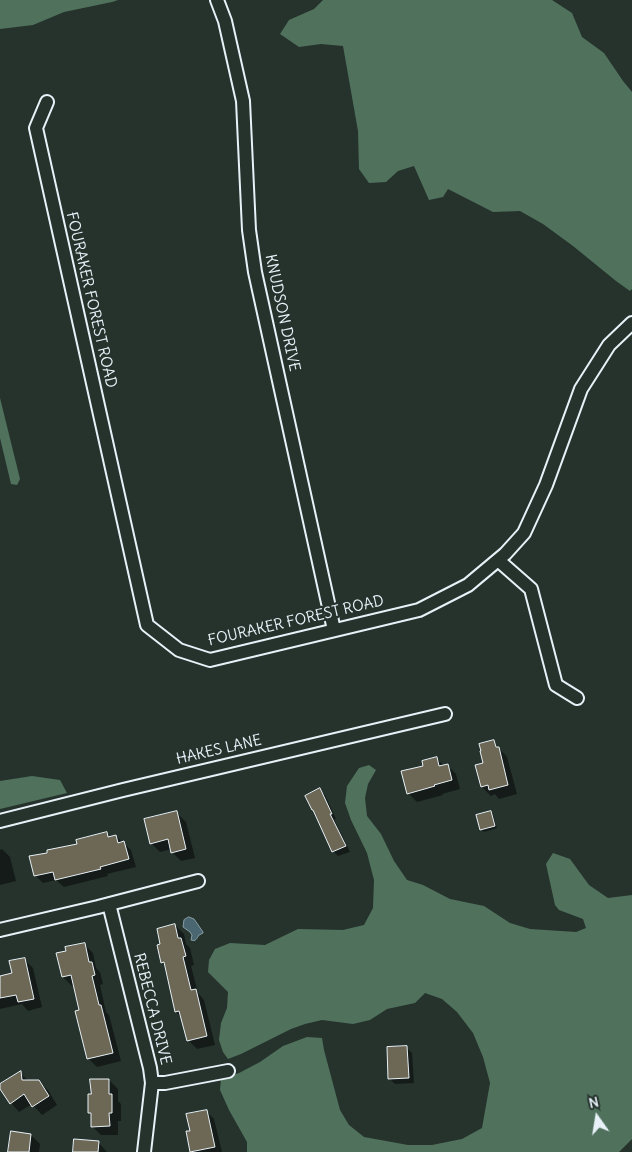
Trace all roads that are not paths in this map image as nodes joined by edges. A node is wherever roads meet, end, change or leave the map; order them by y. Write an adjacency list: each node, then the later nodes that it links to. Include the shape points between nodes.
1 (217, 0): 5 (street, KNUDSON DRIVE, via 243,101 249,230 255,272)
2 (47, 102): 5 (street, FOURAKER FOREST ROAD, via 36,128 147,625 179,650 210,660)
3 (632, 323): 4 (street, FOURAKER FOREST ROAD, via 609,344 582,389 524,533)
4 (498, 560): 5 (street, FOURAKER FOREST ROAD, via 468,585 420,610); 6 (street, via 532,588 556,685)
5 (334, 630)
6 (577, 698)
7 (445, 714): 8 (street, HAKES LANE)
8 (0, 821)
9 (198, 881): 10 (street)
10 (109, 904): 11 (street); 13 (street, REBECCA DRIVE)
11 (0, 930)
12 (228, 1071): 13 (street, via 165,1083)
13 (152, 1082): 14 (street, REBECCA DRIVE)
14 (144, 1152)

